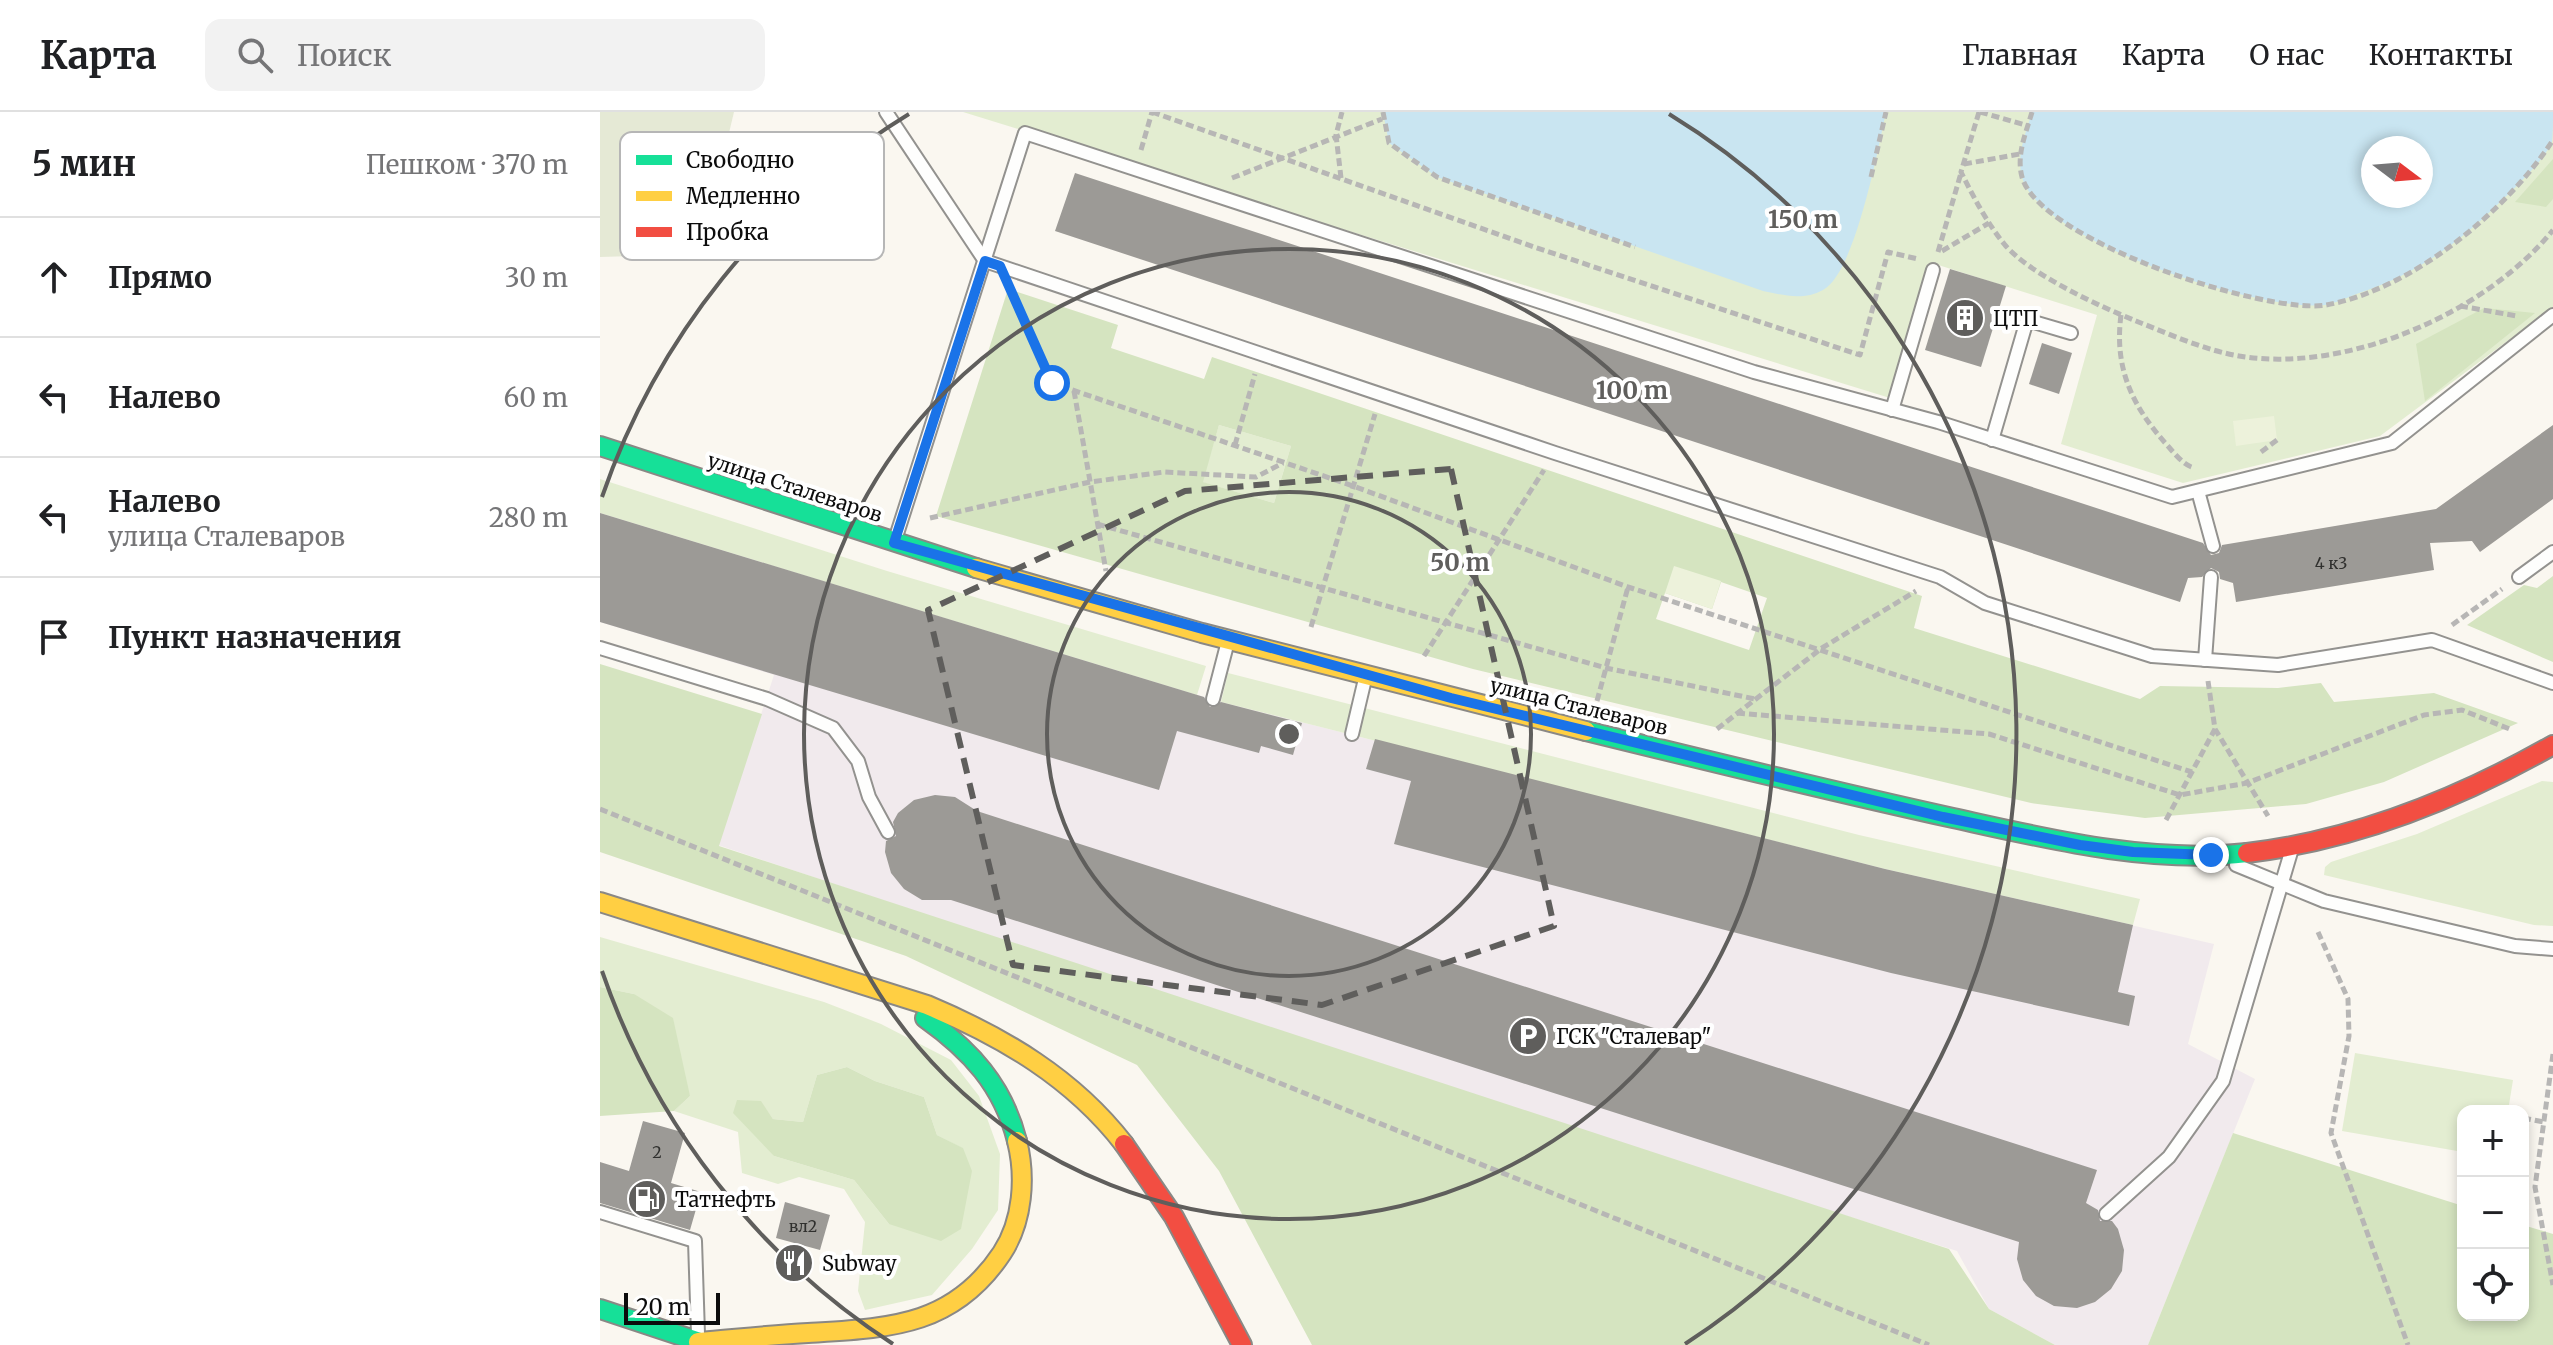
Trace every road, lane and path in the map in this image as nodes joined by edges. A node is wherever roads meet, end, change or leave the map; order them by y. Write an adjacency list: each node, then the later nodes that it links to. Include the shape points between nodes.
1 (886, 112): 23 (lane)
2 (1152, 112): 12 (path); 14 (path)
3 (1342, 112): 9 (path)
4 (1886, 112): 16 (path)
5 (1980, 112): 8 (path); 13 (path)
6 (2032, 112): 8 (path)
7 (1382, 115): 9 (path); 21 (path, via 1389,143 1437,177)
8 (2029, 126): 11 (path)
9 (1336, 135): 12 (path); 17 (path)
10 (2553, 140): 11 (path, via 2512,191 2461,239 2396,281 2325,305 2273,302 2209,289 2061,222 2032,196 2022,178)
11 (2020, 154): 13 (path)
12 (1281, 157): 17 (path); 18 (path)
13 (1964, 164): 15 (path)
14 (1135, 170): 18 (lane); 23 (lane, via 1025,133)
15 (1961, 172): 19 (path); 22 (path)
16 (1871, 177)
17 (1341, 178): 22 (path, via 1860,355 1888,252 1918,259)
18 (1202, 191): 33 (lane, via 1754,372)
19 (1989, 223): 22 (path); 27 (path, via 2008,248 2042,272)
20 (2553, 230): 26 (path, via 2495,288)
21 (1635, 247)
22 (1938, 253): 25 (path)
23 (985, 261): 24 (lane); 48 (lane)
24 (1000, 266): 30 (lane); 31 (path, via 1052,383)
25 (1933, 270): 33 (lane)
26 (2459, 306): 27 (path, via 2383,342 2342,354 2288,360 2239,356); 28 (path)
27 (2121, 314): 41 (path, via 2117,345 2136,406 2191,469)
28 (2551, 317): 44 (lane, via 2392,443)
29 (2071, 333): 34 (lane, via 2027,320)
30 (1261, 354): 32 (lane); 36 (path)
31 (1074, 391): 36 (path); 42 (path)
32 (1381, 394): 38 (lane); 43 (path)
33 (1892, 410): 34 (lane)
34 (1992, 440): 44 (lane, via 2172,497)
35 (2277, 440): 39 (path)
36 (1235, 445): 40 (path)
37 (600, 446): 48 (main road, улица Сталеваров)
38 (1555, 453): 47 (path); 52 (lane)
39 (2258, 454)
40 (1284, 462): 42 (path, via 1256,477 1164,472); 43 (path)
41 (2206, 468)
42 (1090, 482): 45 (path); 46 (path)
43 (1353, 486): 47 (path); 56 (path)
44 (2198, 491): 49 (lane)
45 (920, 520)
46 (1097, 524): 51 (path); 56 (path)
47 (1499, 540): 55 (path); 58 (path)
48 (894, 543): 60 (main road, улица Сталеваров)
49 (2213, 546)
50 (2553, 552): 54 (lane)
51 (1106, 575)
52 (1940, 577): 62 (path); 63 (lane, via 1985,603 2152,656)
53 (2211, 577): 63 (lane)
54 (2519, 577): 57 (path)
55 (1628, 587): 62 (path); 65 (path)
56 (1322, 589): 58 (path); 59 (path)
57 (2466, 616)
58 (1446, 622): 64 (path); 65 (path)
59 (1309, 634)
60 (1228, 638): 66 (main road, улица Сталеваров); 68 (lane)
61 (600, 648): 83 (lane, via 767,699 833,728 858,761)
62 (1822, 648): 69 (path); 78 (path)
63 (2205, 660): 67 (lane, via 2278,665 2432,640); 72 (path)
64 (1419, 664)
65 (1606, 668): 69 (path); 70 (path)
66 (1366, 675): 74 (lane); 86 (main road, улица Сталеваров, via 1943,817 2080,845)
67 (2553, 683)
68 (1213, 699)
69 (1755, 699): 71 (path)
70 (1595, 709)
71 (1737, 713): 75 (path); 80 (path, via 1989,734)
72 (2215, 729): 78 (path); 79 (path)
73 (2515, 732): 79 (path, via 2462,710 2424,715)
74 (1352, 734)
75 (1707, 737)
76 (2553, 745): 77 (main road, улица Сталеваров)
77 (2544, 758): 85 (main road, улица Сталеваров, via 2393,817)
78 (2192, 772): 80 (path)
79 (2247, 783): 80 (path); 82 (path)
80 (2180, 795): 84 (path)
81 (600, 809): 101 (path)
82 (2274, 826)
83 (888, 832)
84 (2159, 832)
85 (2293, 845): 86 (main road, улица Сталеваров); 87 (lane)
86 (2211, 855): 87 (lane)
87 (2281, 885): 90 (lane, via 2368,912 2515,946); 96 (lane, via 2223,1081 2169,1157)
88 (600, 902): 91 (main road)
89 (2318, 932): 102 (path, via 2348,999 2349,1036 2331,1133)
90 (2553, 949)
91 (855, 983): 99 (main road, via 930,1021 989,1074 1008,1106 1021,1145 1017,1220 999,1259 976,1288 948,1308 906,1325); 100 (main road, via 990,1032 1057,1074 1097,1109 1164,1201)
92 (2553, 1054): 94 (path)
93 (2529, 1119): 94 (path)
94 (2544, 1122): 97 (path, via 2535,1187)
95 (600, 1212): 99 (lane, via 695,1241)
96 (2106, 1214)
97 (2553, 1285)
98 (600, 1309): 99 (main road)
99 (703, 1343)
100 (1242, 1345)
101 (1929, 1345)
102 (2408, 1345)

